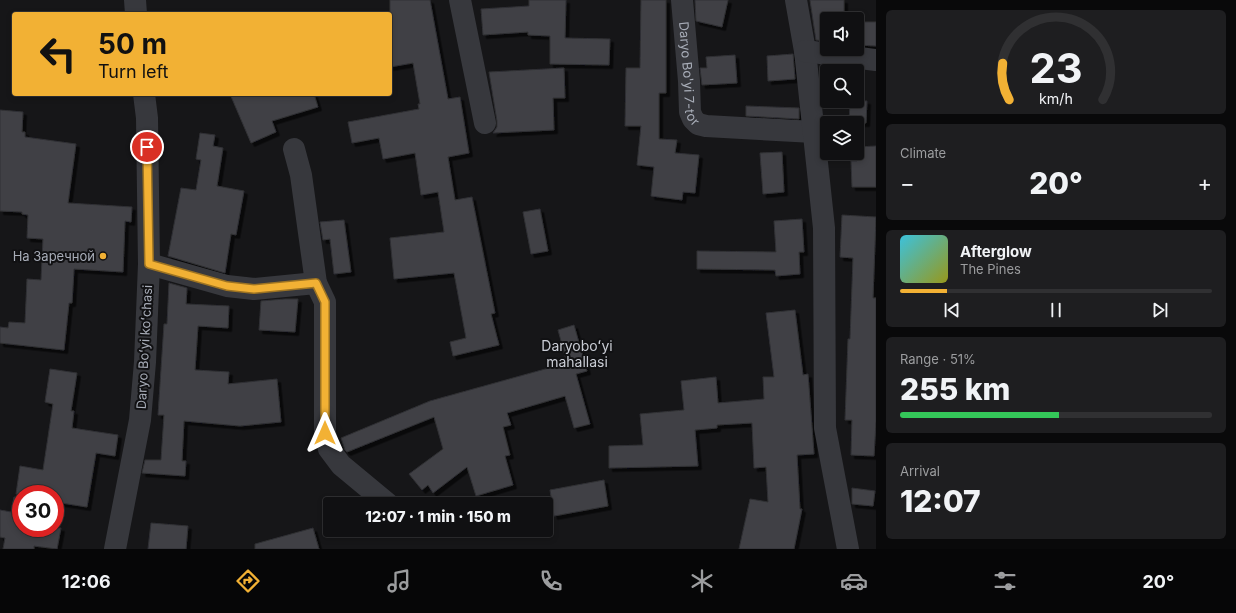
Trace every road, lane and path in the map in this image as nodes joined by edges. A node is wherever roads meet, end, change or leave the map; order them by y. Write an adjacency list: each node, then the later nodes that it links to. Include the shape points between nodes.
1 (135, 0): 5 (street)
2 (460, 0): 9 (street)
3 (682, 0): 10 (street, Daryo Bo'yi 7-tor, via 690,112 698,124)
4 (796, 0): 6 (street)
5 (136, 12)
6 (805, 51): 7 (street); 10 (street)
7 (876, 60)
8 (144, 96): 12 (street, Daryo Boʻyi koʻchasi, via 147,118)
9 (485, 122)
10 (814, 132): 16 (street, via 824,228 825,428)
11 (294, 149): 13 (street, via 301,175)
12 (149, 264): 13 (street, via 227,286 254,289); 15 (street, Daryo Boʻyi koʻchasi, via 140,420)
13 (316, 283): 14 (street, via 325,302 325,433 329,449 341,465)
14 (380, 497)
15 (115, 549)
16 (848, 549)

